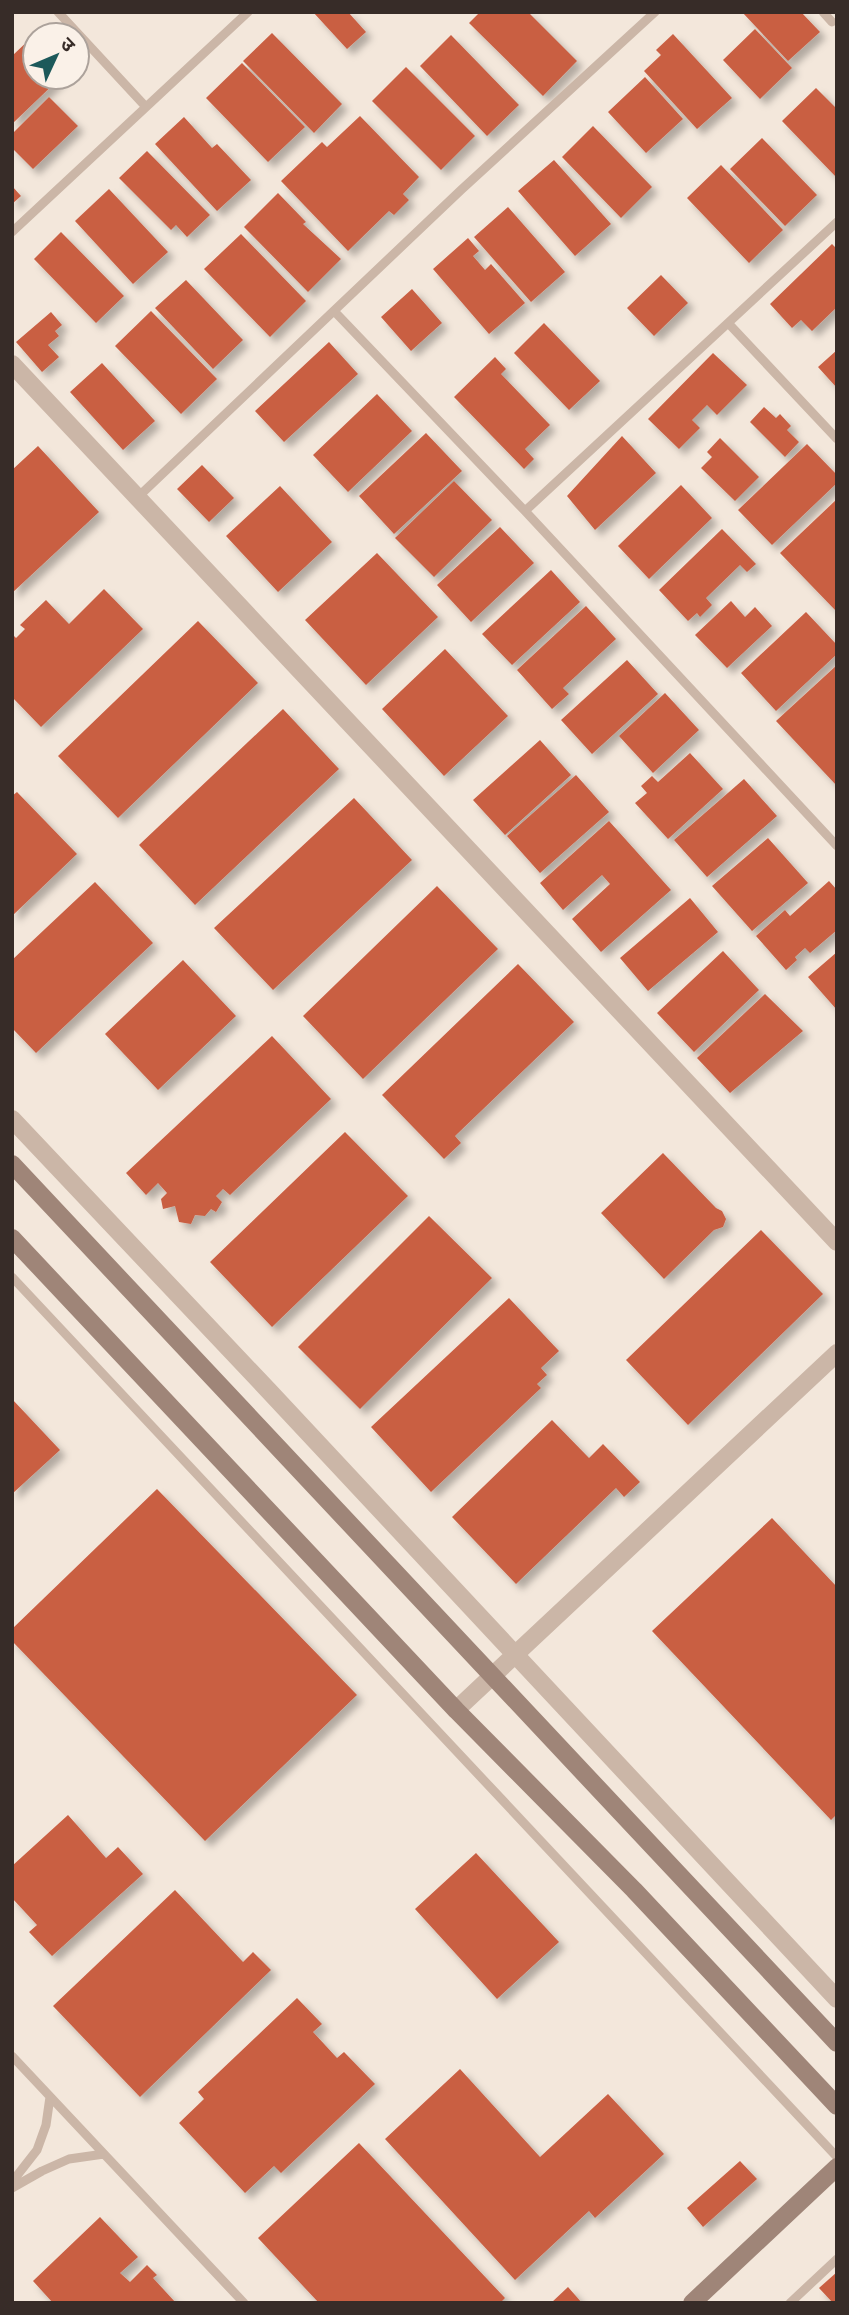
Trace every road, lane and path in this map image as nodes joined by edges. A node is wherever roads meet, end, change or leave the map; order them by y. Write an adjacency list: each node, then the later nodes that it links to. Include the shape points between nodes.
1 (58, 12): 6 (lane)
2 (247, 12): 6 (lane)
3 (655, 12): 9 (lane)
4 (823, 12): 5 (lane)
5 (832, 22)
6 (146, 107): 8 (lane)
7 (837, 222): 10 (lane)
8 (12, 232)
9 (335, 312): 13 (lane); 14 (lane)
10 (729, 324): 12 (lane); 14 (lane)
11 (12, 364): 13 (street)
12 (837, 439)
13 (138, 497): 19 (street)
14 (525, 511): 15 (lane)
15 (837, 846)
16 (12, 1119): 22 (street)
17 (12, 1164): 23 (main road)
18 (12, 1238): 24 (main road)
19 (837, 1242)
20 (12, 1278): 31 (lane)
21 (837, 1353): 22 (street)
22 (514, 1654): 23 (street); 25 (street)
23 (492, 1674): 24 (street); 26 (main road)
24 (456, 1710): 29 (main road)
25 (837, 1999)
26 (837, 2043)
27 (12, 2056): 28 (lane)
28 (50, 2097): 30 (lane); 33 (lane, via 37,2150)
29 (837, 2106)
30 (104, 2154): 34 (lane, via 69,2159); 36 (lane)
31 (837, 2157)
32 (837, 2167): 37 (main road)
33 (12, 2182)
34 (12, 2188)
35 (837, 2259): 38 (lane)
36 (244, 2303)
37 (692, 2303)
38 (790, 2303)

